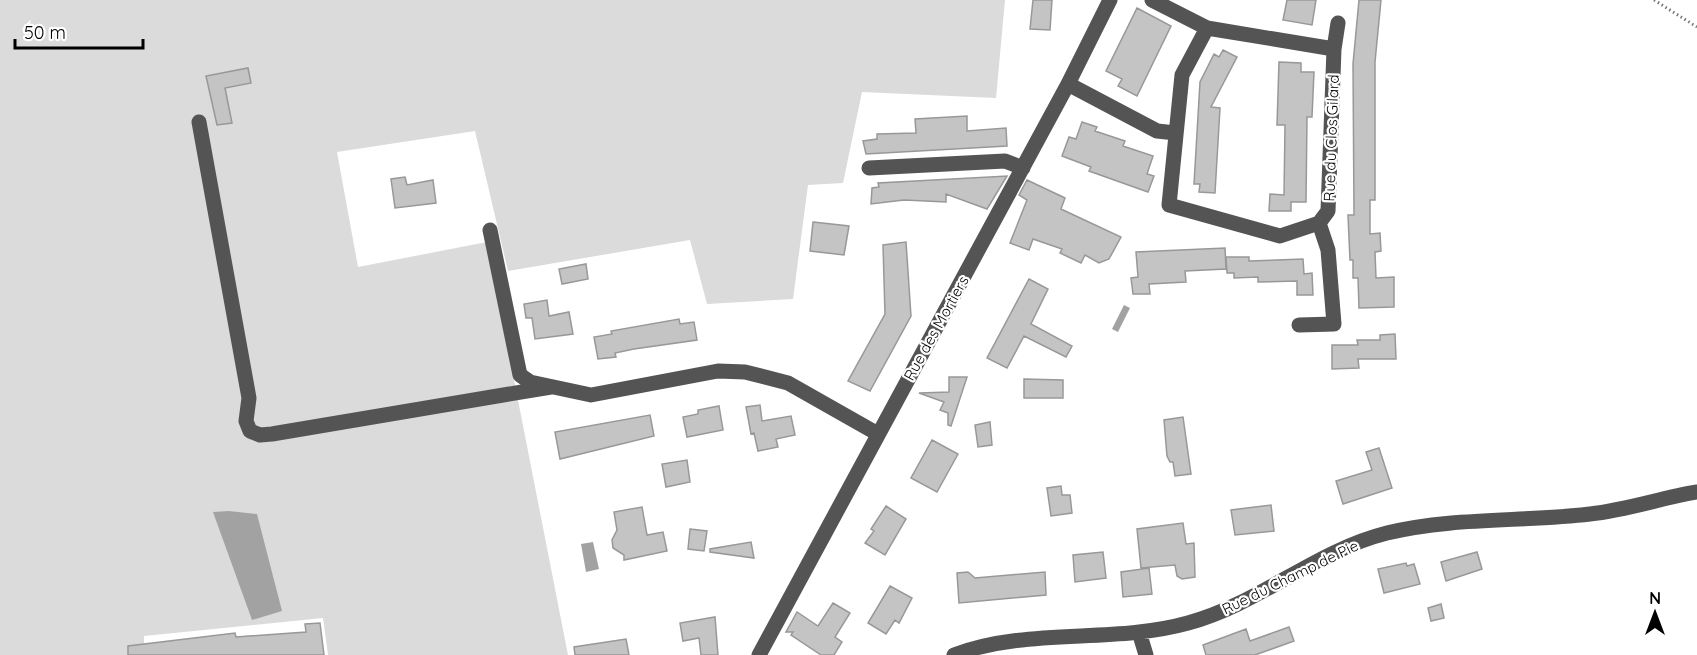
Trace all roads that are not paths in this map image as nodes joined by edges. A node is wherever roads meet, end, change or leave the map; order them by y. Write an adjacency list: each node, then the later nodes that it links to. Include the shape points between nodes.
1 (1110, 0): 6 (street, Rue des Mortiers)
2 (1152, 0): 4 (street)
3 (1338, 23): 5 (street, Rue du Clos Gilard)
4 (1207, 28): 5 (street); 8 (street, Rue du Clos Gilard, via 1182,75)
5 (1334, 50): 11 (street, Rue du Clos Gilard, via 1328,212)
6 (1068, 84): 8 (street, via 1157,131); 10 (street, Rue des Mortiers)
7 (199, 122): 14 (street, via 249,398 246,421 250,431 272,434)
8 (1176, 133): 11 (street, Rue du Clos Gilard, via 1169,205 1280,236)
9 (868, 168): 10 (street, via 1005,161)
10 (1023, 168): 15 (street, Rue des Mortiers)
11 (1318, 223): 13 (street, via 1328,250 1334,324)
12 (490, 230): 14 (street, via 520,375)
13 (1299, 326)
14 (551, 387): 15 (street, via 591,395 718,371 745,372 788,383)
15 (878, 434): 18 (street, Rue des Mortiers)
16 (1697, 492): 17 (street, Rue du Champ de Pie, via 1589,514 1423,526 1386,533 1316,560 1226,609 1188,623)
17 (1139, 632): 19 (street, Rue du Champ de Pie, via 1013,642); 20 (street)
18 (759, 655)
19 (954, 655)
20 (1146, 655)

